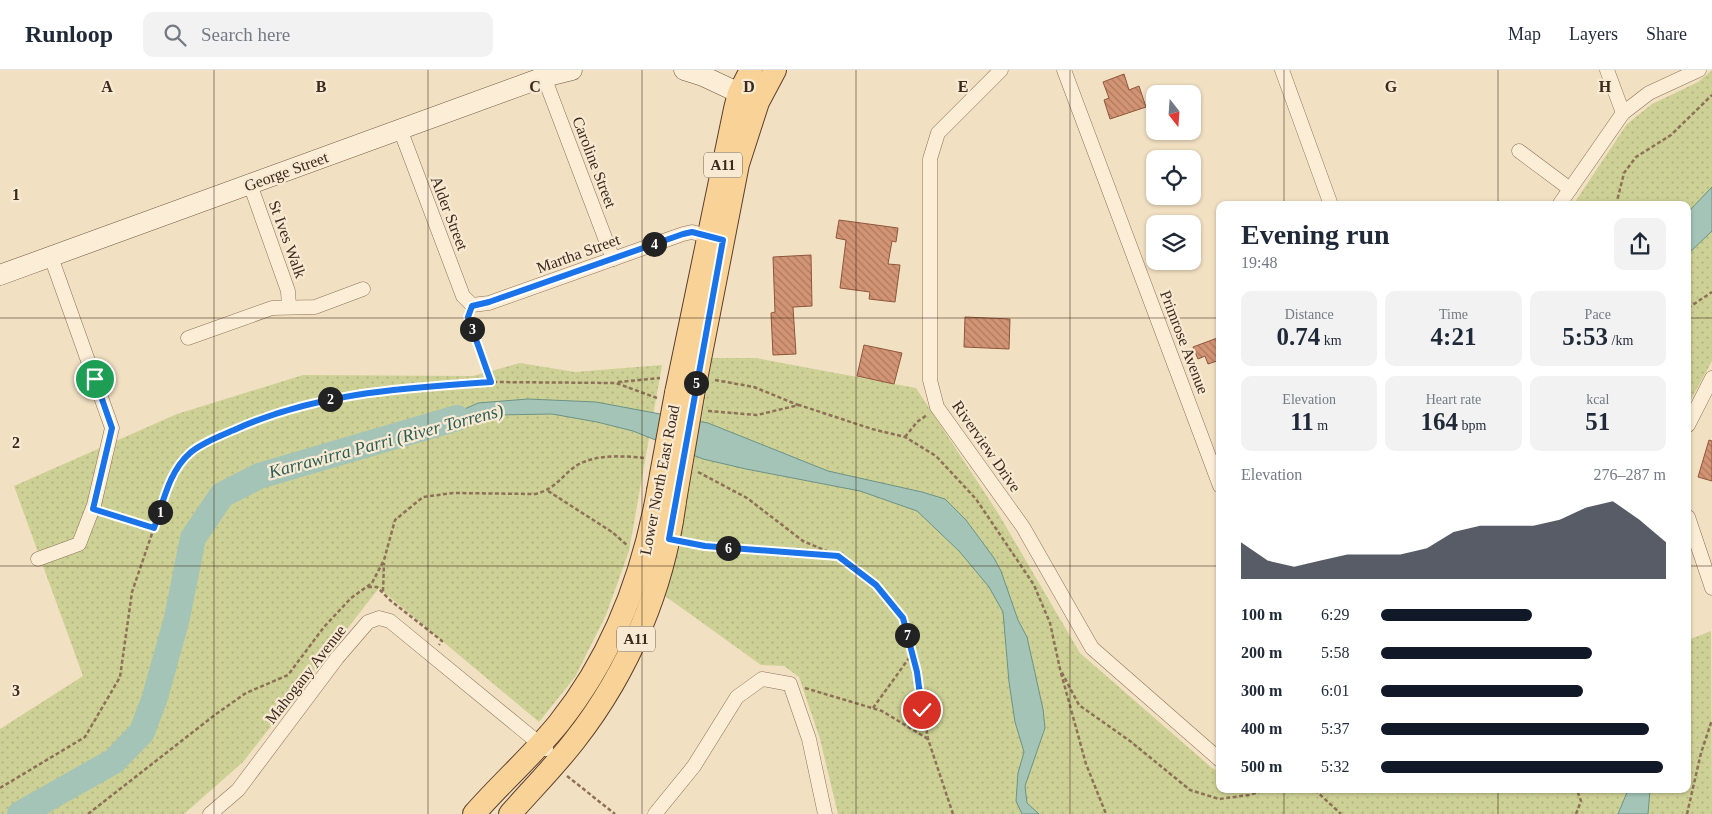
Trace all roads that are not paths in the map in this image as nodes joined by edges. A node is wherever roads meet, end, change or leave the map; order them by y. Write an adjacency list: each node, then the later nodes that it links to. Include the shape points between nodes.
1 (572, 70): 10 (street, George Street)
2 (684, 70): 11 (street)
3 (751, 70): 11 (main road, Lower North East Road / A11)
4 (775, 70): 11 (main road, Lower North East Road / A11)
5 (1001, 70): 35 (street, Riverview Drive, via 938,133 930,159 930,380 937,407 1023,527 1092,648)
6 (1064, 70): 29 (street, Primrose Avenue)
7 (1282, 70): 17 (street)
8 (1607, 70): 12 (street)
9 (1699, 70): 12 (street, via 1649,93)
10 (544, 76): 13 (street, George Street); 21 (street, Caroline Street)
11 (749, 98): 19 (main road, Lower North East Road / A11, via 738,164)
12 (1623, 112): 16 (street)
13 (400, 129): 15 (street, George Street); 25 (street, Alder Street, via 463,296)
14 (1520, 152): 16 (street)
15 (250, 184): 20 (street, George Street); 24 (street, St Ives Walk, via 288,291)
16 (1570, 189): 18 (street)
17 (1330, 201)
18 (1562, 201)
19 (716, 238): 21 (street, Martha Street, via 692,232); 30 (main road, Lower North East Road / A11, bridge)
20 (51, 257): 22 (street, George Street); 32 (street, via 112,428 93,509 79,544)
21 (614, 260): 25 (street, Martha Street)
22 (1, 271)
23 (363, 290): 24 (street, via 315,307)
24 (289, 306): 26 (street, via 272,308)
25 (472, 306)
26 (188, 338)
27 (1712, 378): 28 (street)
28 (1691, 419)
29 (1216, 475)
30 (667, 496): 34 (main road, Lower North East Road / A11, via 624,614 572,706); 36 (main road, Lower North East Road / A11, via 669,539 652,598 628,656 604,699)
31 (1691, 526): 33 (street)
32 (38, 559)
33 (1712, 588)
34 (541, 744): 36 (street, Mahogany Avenue); 37 (street, Mahogany Avenue, via 390,621 379,618 368,622 238,790); 38 (main road, Lower North East Road / A11)
35 (1216, 756)
36 (558, 760): 39 (main road, Lower North East Road / A11)
37 (210, 814)
38 (474, 814)
39 (510, 814)
40 (655, 814): 41 (street, via 694,766 737,697 762,679 790,684 809,739)
41 (825, 814)

